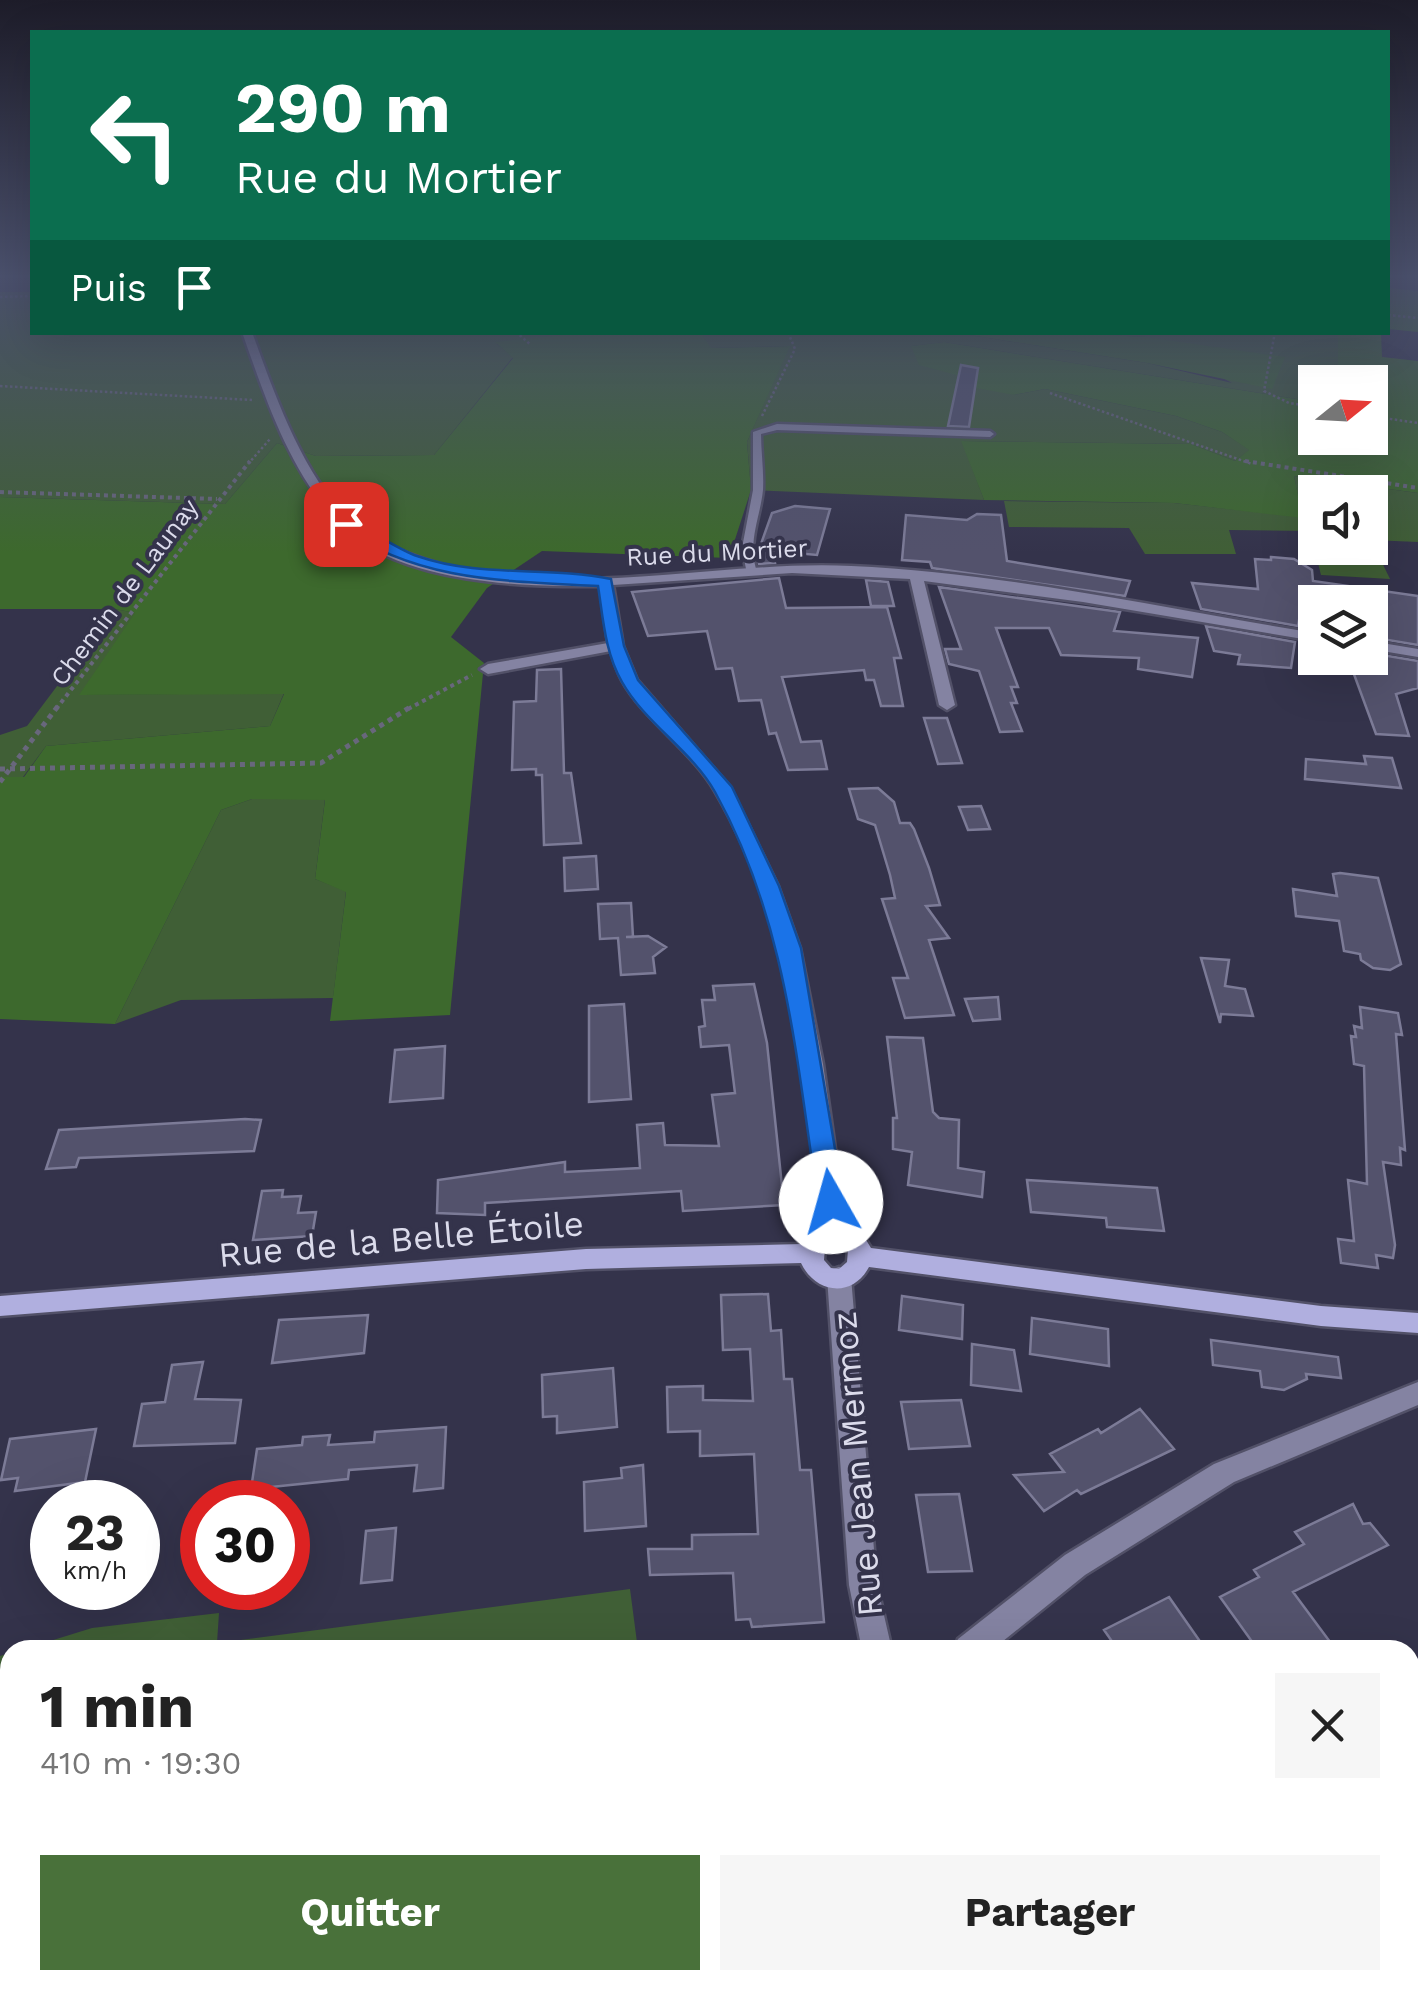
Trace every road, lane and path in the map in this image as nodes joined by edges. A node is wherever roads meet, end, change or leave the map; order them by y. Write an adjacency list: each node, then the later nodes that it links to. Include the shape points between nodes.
1 (260, 368): 6 (street, Rue du Mortier)
2 (786, 368): 11 (path, via 760,423)
3 (1268, 368): 7 (path, via 1264,391)
4 (0, 386): 6 (path)
5 (1050, 394): 13 (path, via 1256,464)
6 (273, 402): 10 (street, Rue du Mortier)
7 (1298, 404)
8 (1388, 419): 9 (path)
9 (1418, 423)
10 (281, 426): 15 (path, Chemin de Launay); 18 (street, Rue du Mortier, via 346,524 371,542 414,561 476,574)
11 (764, 429): 12 (lane); 16 (lane, via 756,436 758,494 745,534)
12 (990, 434)
13 (1418, 488)
14 (0, 492): 15 (path)
15 (217, 499): 26 (path, Chemin de Launay)
16 (751, 569): 17 (street, Rue du Mortier); 18 (street, Rue du Mortier)
17 (916, 576): 19 (street, Rue du Mortier); 24 (street)
18 (606, 582): 20 (street)
19 (1298, 634)
20 (616, 646): 23 (street); 28 (street, via 630,681 722,787 769,886 790,948 808,1044)
21 (1388, 648): 22 (street)
22 (1418, 653)
23 (488, 670): 26 (path, via 409,704 320,763)
24 (947, 705)
25 (0, 769): 26 (path)
26 (11, 769): 27 (path, Chemin de Launay)
27 (0, 782)
28 (834, 1233): 29 (street, via 814,1241); 30 (street, via 852,1238)
29 (809, 1252): 31 (street, via 821,1273); 32 (street, Rue de la Belle Étoile, via 586,1258)
30 (864, 1257): 31 (street, via 859,1269); 33 (street)
31 (840, 1277): 35 (street, Rue Jean Mermoz, via 862,1585)
32 (0, 1306)
33 (1418, 1323)
34 (1418, 1393): 36 (street, via 1224,1473 1075,1565)
35 (875, 1640)
36 (981, 1640)

